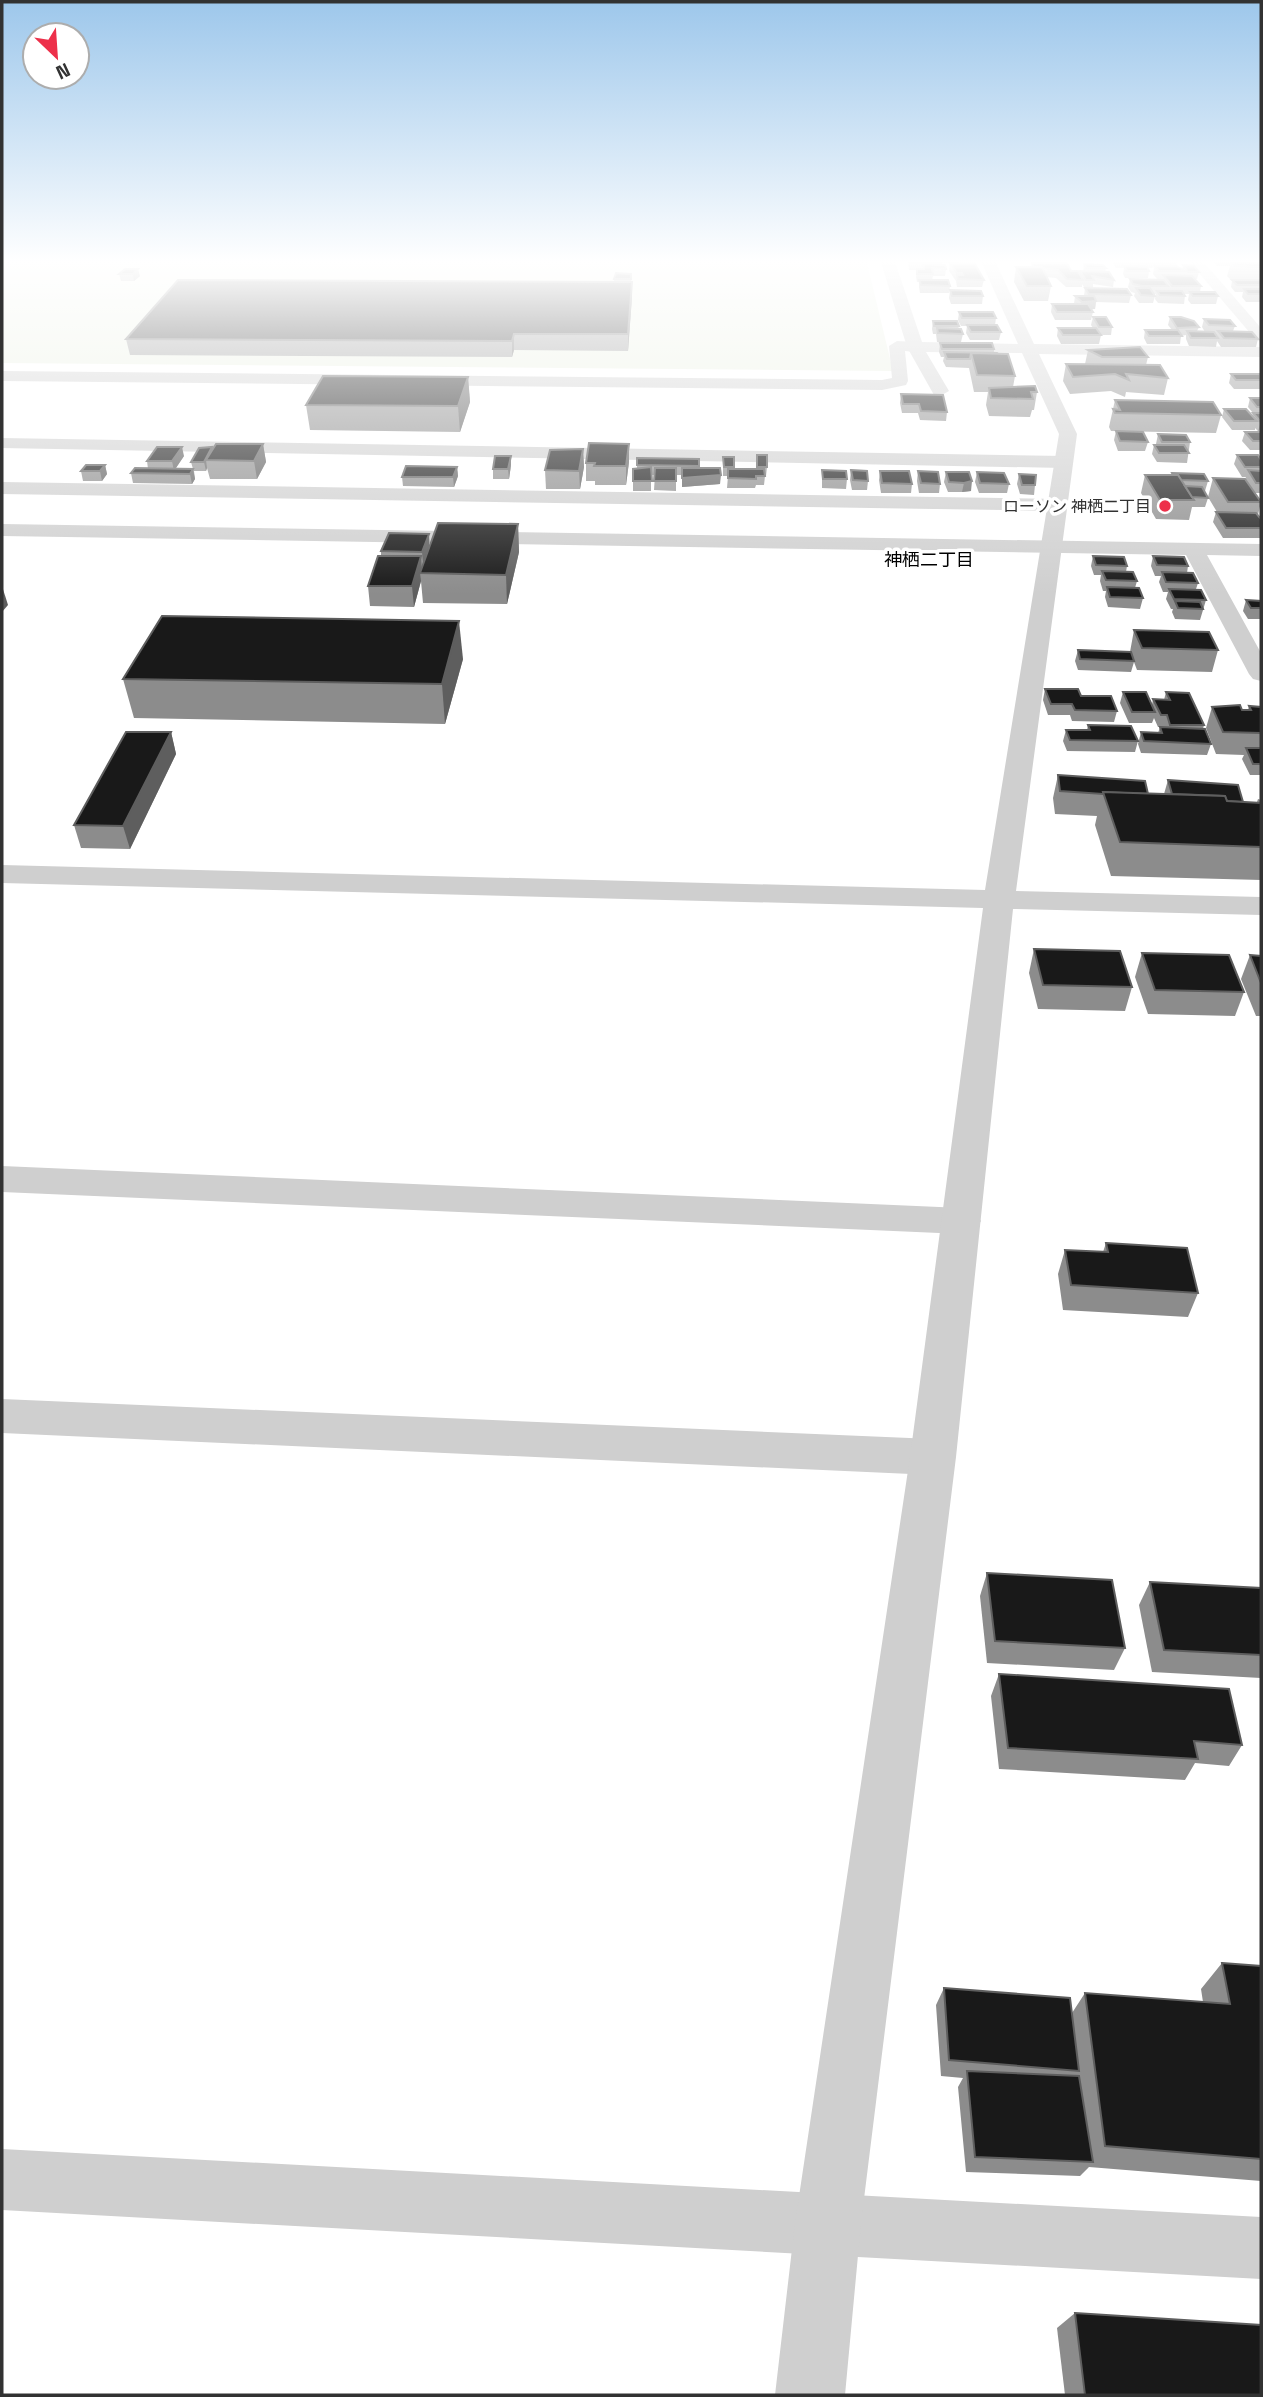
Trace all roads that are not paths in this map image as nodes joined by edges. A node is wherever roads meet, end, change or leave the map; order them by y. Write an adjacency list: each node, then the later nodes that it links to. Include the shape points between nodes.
1 (899, 371): 4 (street, via 900,381 882,385)
2 (929, 371): 5 (street)
3 (1040, 371): 7 (street, via 1068,434)
4 (2, 376)
5 (940, 391)
6 (2, 443): 7 (street)
7 (1064, 463): 9 (street)
8 (2, 488): 9 (street)
9 (1058, 505): 11 (street)
10 (2, 530): 11 (street)
11 (1051, 548): 12 (street); 16 (street)
12 (1193, 549): 13 (street); 14 (street)
13 (1261, 550)
14 (1261, 674)
15 (2, 874): 16 (street)
16 (999, 900): 17 (street); 19 (street)
17 (1261, 906)
18 (2, 1179): 19 (street)
19 (961, 1222): 21 (street)
20 (2, 1416): 21 (street)
21 (933, 1457): 23 (street)
22 (2, 2179): 23 (street)
23 (828, 2223): 24 (street); 25 (street)
24 (1261, 2248)
25 (810, 2395)

